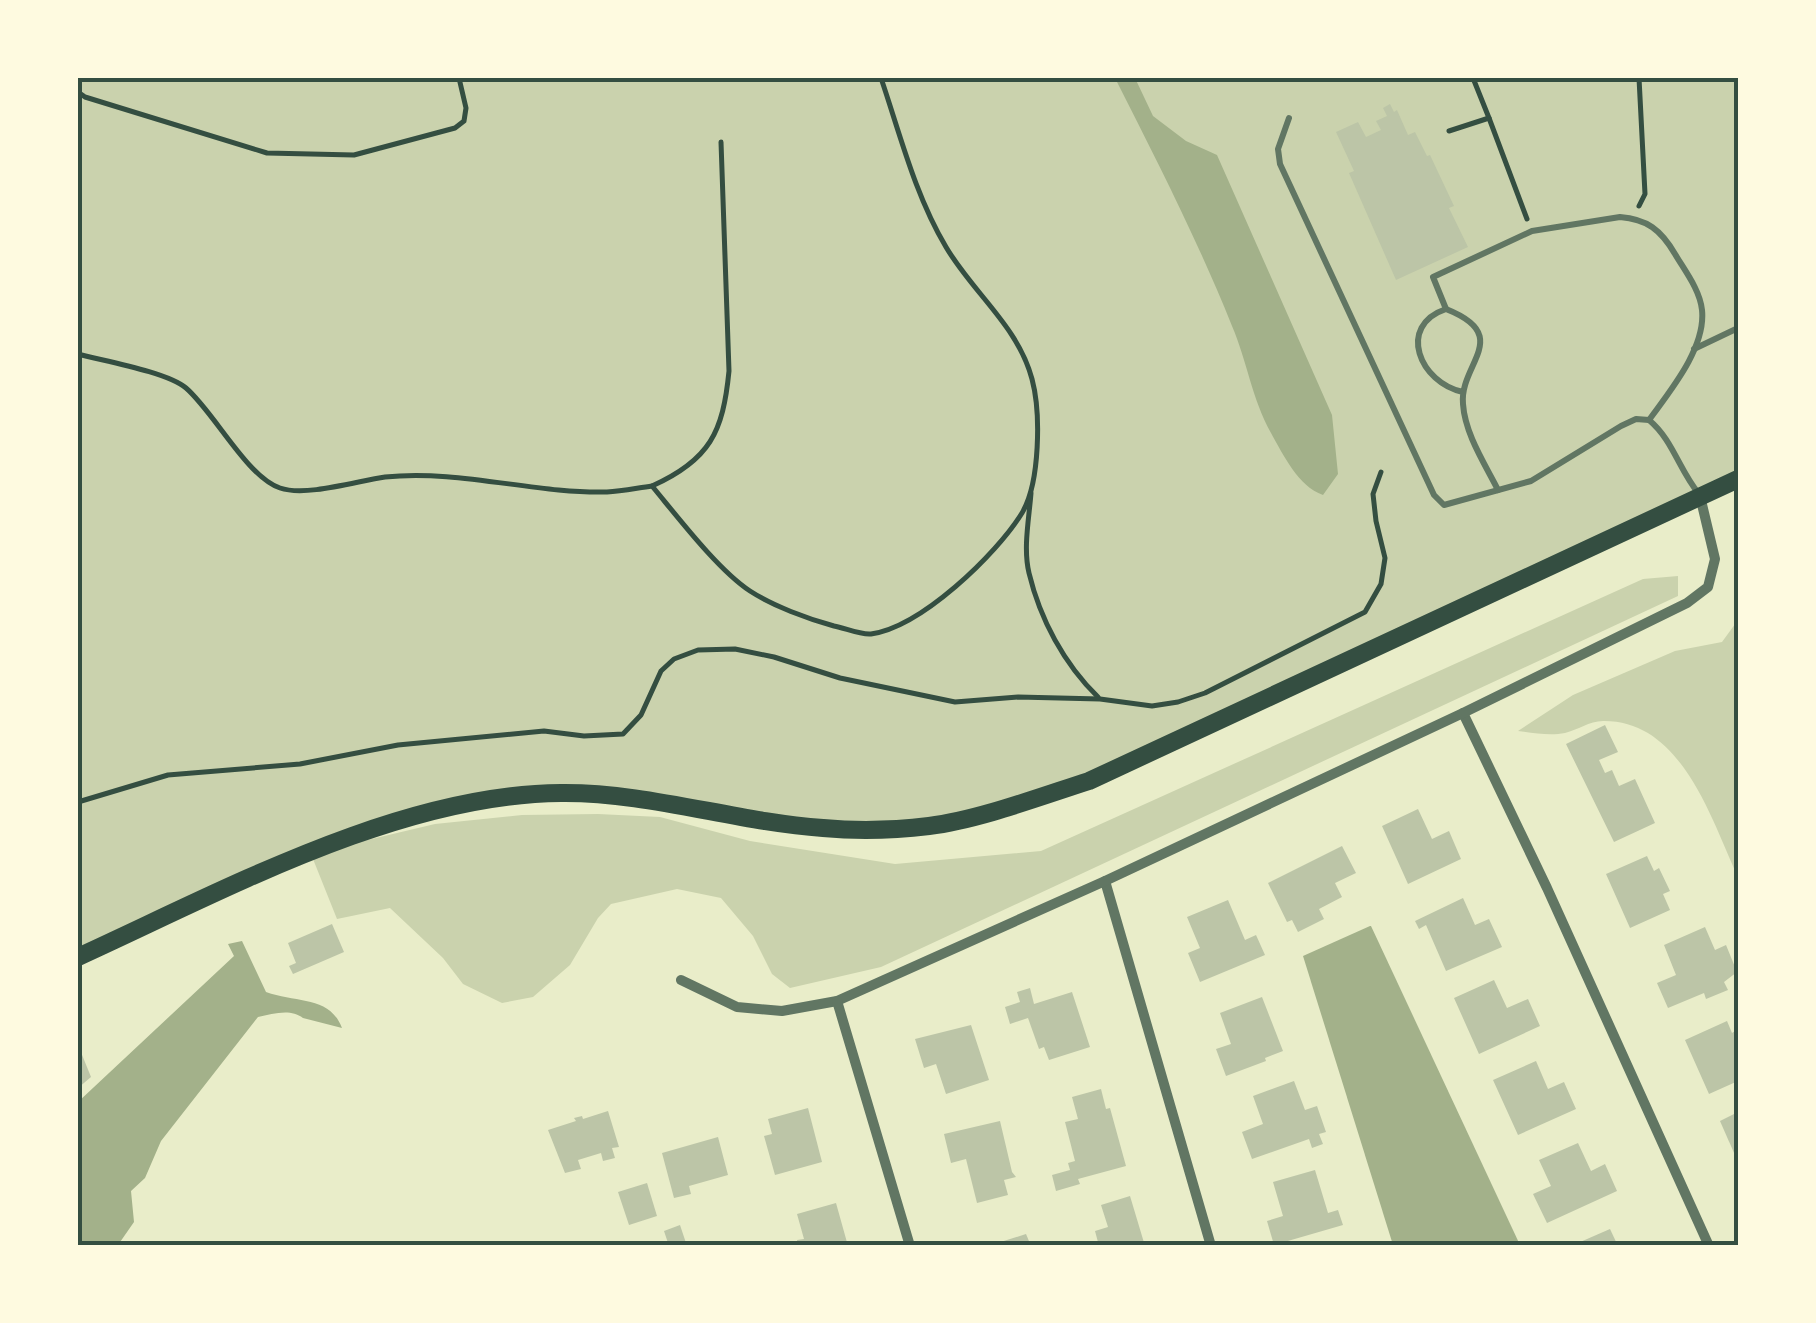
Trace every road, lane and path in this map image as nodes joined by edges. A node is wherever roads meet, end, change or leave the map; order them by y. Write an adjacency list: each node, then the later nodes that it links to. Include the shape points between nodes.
1 (459, 78): 5 (path, via 466,108 455,128 354,155 267,152)
2 (881, 78): 20 (path, via 944,244 1007,323 1032,378 1038,422)
3 (1472, 78): 7 (path)
4 (1639, 78): 10 (path, via 1645,194)
5 (78, 92)
6 (1289, 118): 22 (lane, via 1280,164 1434,495 1444,506)
7 (1488, 118): 8 (path); 11 (path)
8 (1449, 132)
9 (721, 142): 21 (path, via 726,405 714,437 684,471)
10 (1633, 218): 11 (lane); 14 (lane, via 1666,239 1696,289 1702,312)
11 (1532, 231): 12 (lane, via 1433,277)
12 (1446, 309): 16 (lane, via 1476,328 1480,348); 16 (lane, via 1423,323 1421,362 1447,389)
13 (1738, 328): 14 (lane)
14 (1694, 349): 17 (lane)
15 (78, 354): 21 (path, via 184,386 280,489 390,477 606,492)
16 (1463, 392): 22 (lane, via 1466,422)
17 (1648, 420): 22 (lane, via 1621,426 1532,481); 23 (lane, via 1664,432)
18 (1381, 472): 24 (path, via 1373,494 1386,558 1365,612 1206,693 1152,706)
19 (1738, 480): 23 (main road)
20 (1032, 484): 21 (path, via 1022,512 977,566 918,617 869,634 820,622 750,590); 24 (path, via 1029,572 1060,651)
21 (652, 486)
22 (1498, 490)
23 (1700, 495): 25 (street, via 1714,559 1708,587 1687,604); 28 (main road, via 1089,780 1031,800 930,826 825,828 637,799 562,793 486,799 362,834)
24 (1100, 699): 26 (path, via 954,702 735,649 698,650 661,671 641,715 623,734 544,731 398,746 300,764 168,775)
25 (1463, 713): 27 (street); 33 (street)
26 (78, 802)
27 (1105, 881): 30 (street); 32 (street)
28 (78, 957)
29 (680, 980): 30 (street, via 737,1007 782,1011)
30 (837, 1001): 31 (street)
31 (910, 1246)
32 (1211, 1246)
33 (1709, 1246)

